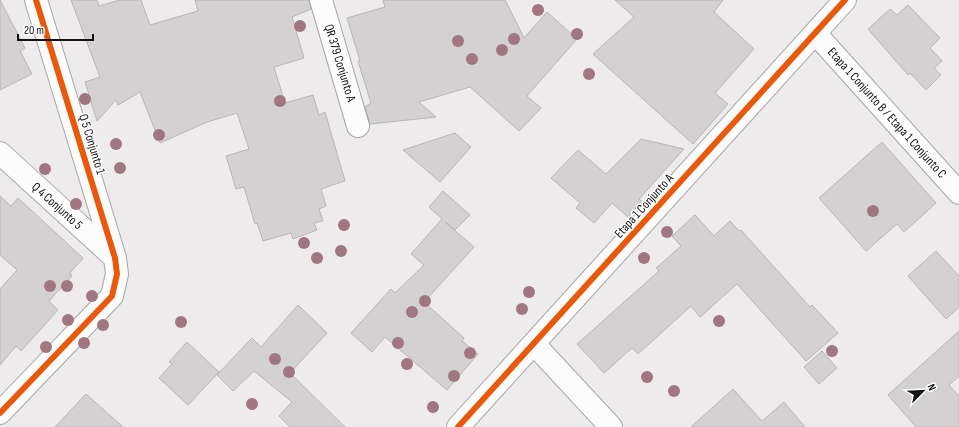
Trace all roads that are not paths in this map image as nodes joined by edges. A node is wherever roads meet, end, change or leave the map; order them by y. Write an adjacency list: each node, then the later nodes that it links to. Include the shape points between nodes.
1 (36, 0): 8 (street, Q 5 Conjunto 1)
2 (321, 0): 5 (street, QR 379 Conjunto A)
3 (845, 0): 4 (street, Etapa 1 Conjunto A)
4 (815, 33): 7 (street, Etapa 1 Conjunto B / Etapa 1 Conjunto C); 9 (street, Etapa 1 Conjunto A)
5 (358, 126)
6 (0, 154): 8 (street, Q 4 Conjunto 5)
7 (959, 193)
8 (115, 258): 10 (street, Q 5 Conjunto 1, via 117,274 112,296)
9 (534, 344): 11 (street, Etapa 1 Conjunto A); 12 (street)
10 (0, 413)
11 (458, 427)
12 (611, 427)

